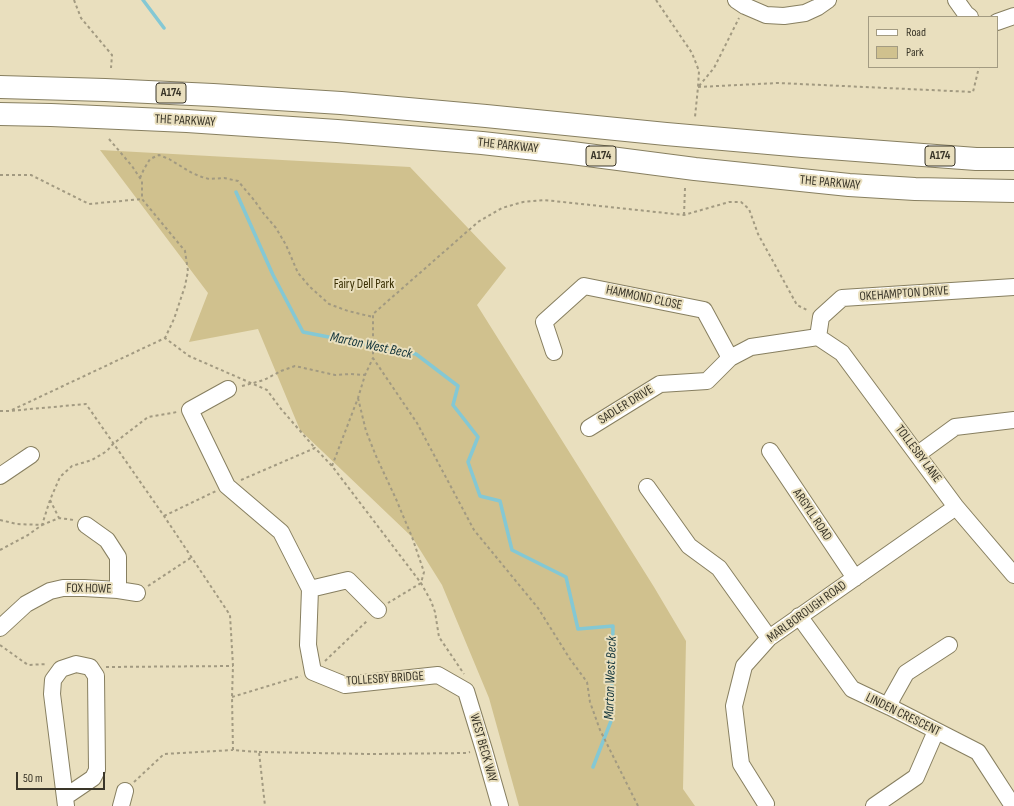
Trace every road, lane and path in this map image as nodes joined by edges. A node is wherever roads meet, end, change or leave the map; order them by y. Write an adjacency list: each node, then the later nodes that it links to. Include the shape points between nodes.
1 (74, 0): 9 (path, via 81,18 112,55)
2 (656, 0): 11 (path, via 692,53 699,71)
3 (828, 0): 5 (street, via 805,12 784,16 766,15)
4 (956, 0): 6 (street)
5 (740, 3): 11 (path, via 714,68)
6 (969, 16)
7 (1014, 16): 8 (street)
8 (998, 22)
9 (111, 68)
10 (979, 68): 11 (path, via 973,92 778,82)
11 (698, 87): 14 (path)
12 (0, 88): 17 (highway, THE PARKWAY / A174, via 105,90 341,103)
13 (0, 114): 22 (highway, THE PARKWAY / A174, via 180,120 337,131 482,143 849,185)
14 (695, 117)
15 (109, 138): 20 (path)
16 (1014, 146): 17 (highway)
17 (865, 152): 18 (highway, THE PARKWAY / A174)
18 (1014, 159)
19 (0, 174): 23 (path, via 31,175 89,204)
20 (140, 178): 23 (path); 26 (path, via 150,159 159,155 202,177 238,181 276,228 298,273 310,287 330,304)
21 (685, 188): 24 (path)
22 (1014, 191)
23 (142, 199): 29 (path, via 185,251 187,260 185,286)
24 (684, 215): 26 (path, via 544,200 502,208 478,222 374,314); 27 (path, via 729,202 741,202 749,209 758,234 797,305)
25 (1014, 287): 27 (street, OKEHAMPTON DRIVE, via 842,298)
26 (374, 317): 31 (path)
27 (821, 317): 28 (street)
28 (818, 337): 32 (street, SADLER DRIVE, via 751,347); 45 (street, TOLLESBY LANE, via 842,353)
29 (165, 338): 34 (path, via 189,356); 39 (path)
30 (554, 352): 32 (street, HAMMOND CLOSE, via 544,322 584,286 704,310)
31 (374, 358): 33 (path); 88 (path, via 417,423 474,530 538,608 587,682 590,702 600,730)
32 (730, 358): 41 (street, SADLER DRIVE, via 707,381 660,384)
33 (365, 375): 34 (path, via 334,374 295,366); 36 (path)
34 (254, 383): 43 (path, via 267,390)
35 (228, 389): 37 (street)
36 (358, 398): 47 (path); 62 (path, via 366,431 419,556 424,572)
37 (190, 410): 42 (path, via 148,417); 49 (street)
38 (0, 411): 39 (path)
39 (9, 411): 42 (path, via 86,404)
40 (1014, 420): 45 (street, via 955,427)
41 (589, 428)
42 (113, 444): 51 (path, via 92,460 72,466 66,471 60,477); 53 (path)
43 (315, 448): 47 (path); 49 (path)
44 (770, 451): 61 (street, ARGYLL ROAD)
45 (918, 454): 52 (street, TOLLESBY LANE)
46 (31, 455): 48 (street)
47 (332, 466): 62 (path)
48 (0, 476)
49 (227, 486): 53 (path); 63 (street, via 281,532)
50 (647, 487): 69 (street, via 689,546 719,568)
51 (50, 500): 54 (path); 56 (path)
52 (956, 507): 60 (street, TOLLESBY LANE); 61 (street, MARLBOROUGH ROAD)
53 (164, 516): 59 (path)
54 (59, 518): 56 (path); 57 (path, via 72,519)
55 (0, 520): 56 (path)
56 (42, 525): 58 (path)
57 (86, 525): 64 (street, FOX HOWE, via 107,540 118,557)
58 (0, 550)
59 (192, 557): 65 (path); 73 (path, via 230,615)
60 (1014, 576)
61 (854, 578): 67 (street, MARLBOROUGH ROAD)
62 (420, 583): 66 (path); 76 (path, via 435,612 439,637 464,673)
63 (310, 589): 66 (street, via 348,580); 75 (street, via 308,645)
64 (118, 590): 65 (street, FOX HOWE); 68 (street, FOX HOWE, via 63,588 50,591 26,604)
65 (137, 593)
66 (378, 610): 75 (path)
67 (799, 616): 69 (street, MARLBOROUGH ROAD); 78 (street, LINDEN CRESCENT, via 852,689)
68 (0, 628)
69 (769, 638): 85 (street, MARLBOROUGH ROAD, via 744,666 734,706 741,764)
70 (0, 645): 72 (path, via 28,665)
71 (949, 645): 78 (street, via 906,673 892,698)
72 (48, 664)
73 (233, 666): 74 (path); 77 (path)
74 (90, 667): 84 (street, via 96,676 97,770 94,778); 84 (street, via 76,664 61,669 54,680 52,694)
75 (313, 672): 76 (street, TOLLESBY BRIDGE, via 345,685 438,675); 77 (path)
76 (466, 691): 81 (street, WEST BECK WAY)
77 (232, 697): 80 (path)
78 (890, 707): 79 (street, LINDEN CRESCENT)
79 (936, 731): 89 (street, via 916,777); 90 (street, LINDEN CRESCENT, via 978,752)
80 (233, 750): 82 (path); 83 (path, via 164,754)
81 (484, 750): 82 (path, via 466,753 370,754); 87 (street, WEST BECK WAY)
82 (259, 752): 86 (path)
83 (123, 799)
84 (66, 802)
85 (766, 804)
86 (265, 806)
87 (500, 806)
88 (638, 806)
89 (874, 806)
90 (1013, 806)

